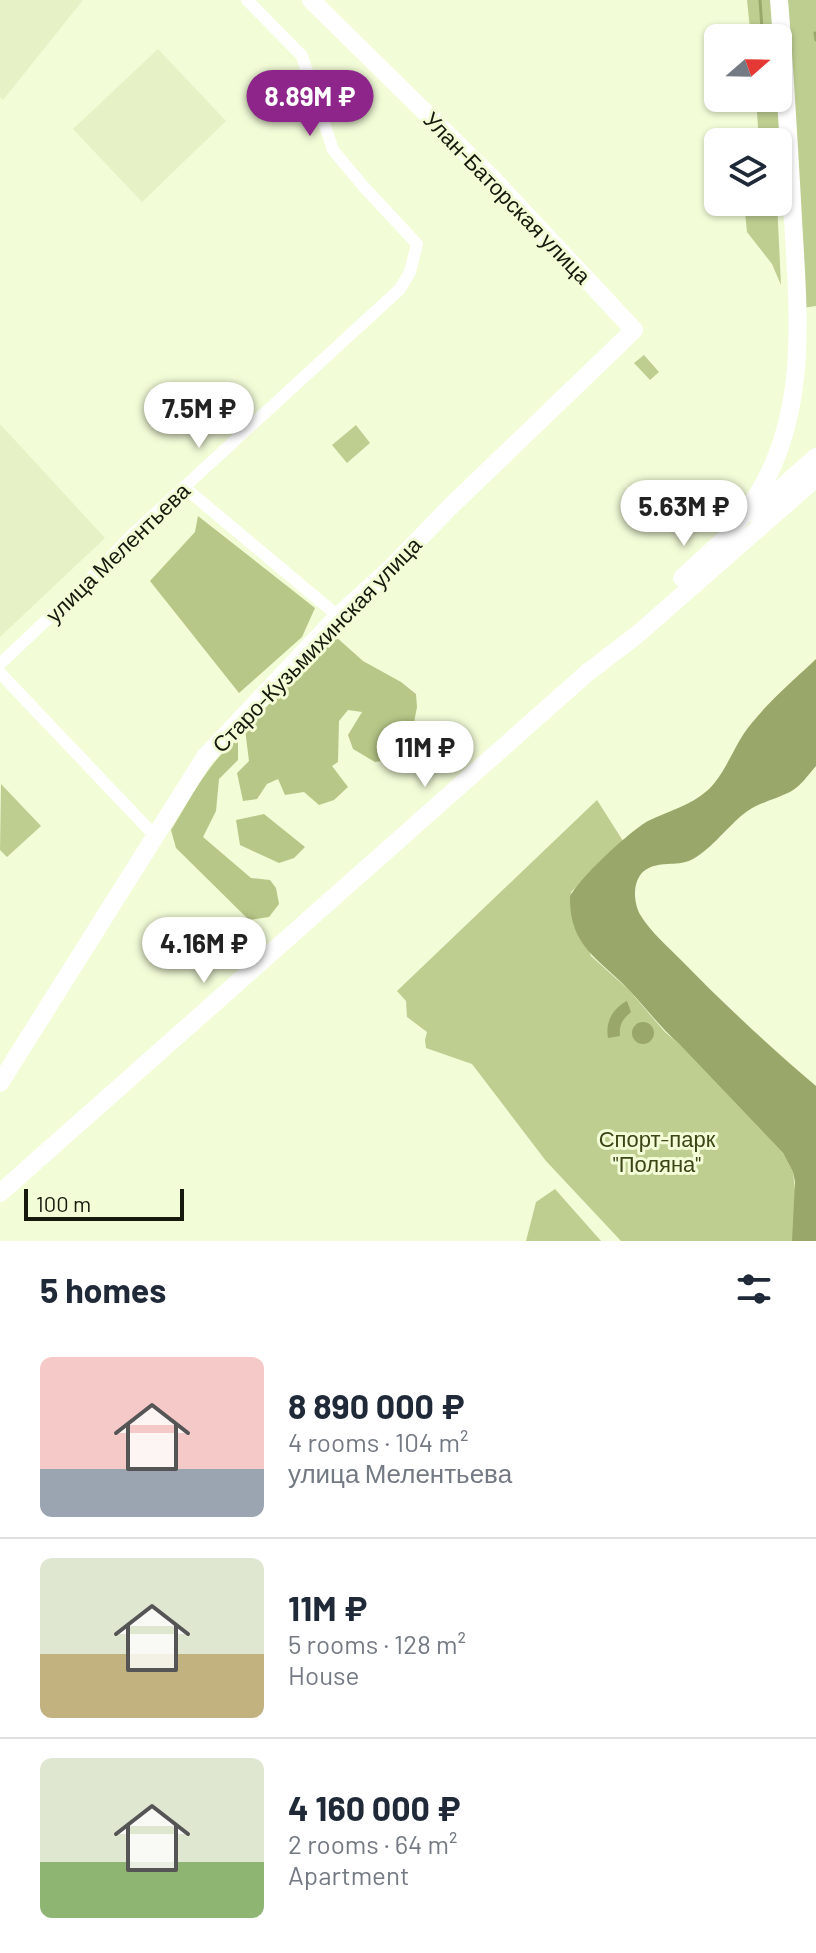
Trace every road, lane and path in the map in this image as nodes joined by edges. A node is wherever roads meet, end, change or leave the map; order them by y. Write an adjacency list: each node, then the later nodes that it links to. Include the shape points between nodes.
1 (247, 0): 7 (street, улица Мелентьева, via 302,56 333,150 417,244 400,289)
2 (311, 0): 4 (main road, Улан-Баторская улица, via 492,178)
3 (779, 0): 8 (main road, via 798,312 796,378 773,463)
4 (634, 330): 9 (main road, Старо-Кузьмихинская улица)
5 (816, 457): 8 (main road)
6 (816, 478): 12 (main road)
7 (184, 487): 9 (street); 10 (street, улица Мелентьева)
8 (727, 536): 12 (main road)
9 (338, 616): 13 (main road, Старо-Кузьмихинская улица, via 205,757)
10 (0, 664)
11 (0, 673): 13 (street)
12 (587, 673): 15 (main road)
13 (155, 836): 14 (main road, Старо-Кузьмихинская улица)
14 (0, 1083)
15 (0, 1193)

